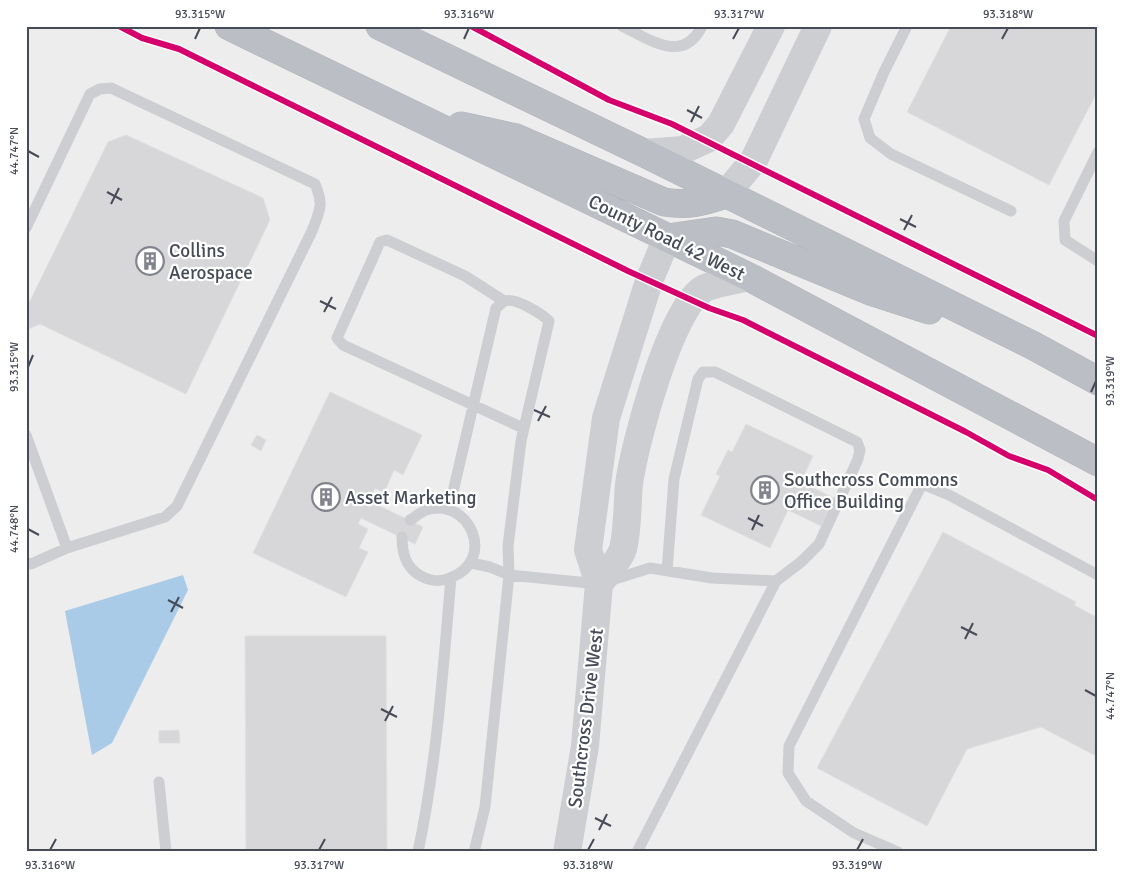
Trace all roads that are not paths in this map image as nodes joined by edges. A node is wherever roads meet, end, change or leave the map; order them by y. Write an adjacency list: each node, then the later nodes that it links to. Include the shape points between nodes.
1 (229, 26): 8 (highway, County Road 42 West)
2 (380, 26): 10 (highway)
3 (622, 26): 4 (lane, via 666,47 679,47 690,42)
4 (702, 26)
5 (771, 26): 10 (street, via 721,124 709,138 683,150)
6 (818, 26): 11 (street, via 754,160)
7 (907, 26): 12 (lane, via 864,119 870,138 891,154)
8 (411, 114): 11 (highway, via 516,138 664,202 702,203); 14 (highway, County Road 42 West)
9 (1098, 152): 15 (lane, via 1064,221 1065,240)
10 (644, 154): 11 (highway)
11 (726, 194): 18 (highway)
12 (1011, 211)
13 (26, 228): 27 (lane, via 90,94 100,89 112,88 315,184 321,198 320,212 312,231 177,506 165,517)
14 (667, 238): 16 (highway, County Road 42 West); 18 (highway, via 716,231 732,234 873,292); 35 (street, Southcross Drive West, via 649,280 606,418 588,550)
15 (1098, 261)
16 (749, 277): 23 (highway, County Road 42 West); 35 (street, via 704,288 691,300 673,333 659,366 632,473 623,551)
17 (504, 301): 20 (lane, via 496,308); 20 (lane, via 465,276 387,240 380,242 337,338 343,345); 21 (lane, via 512,300 543,315 549,322)
18 (1032, 345): 19 (highway)
19 (1098, 381)
20 (473, 404): 21 (lane); 24 (lane)
21 (524, 428): 31 (lane, via 508,546)
22 (26, 435): 27 (lane)
23 (1098, 462)
24 (449, 509): 25 (lane, via 424,510); 29 (lane, via 468,523 474,534)
25 (410, 520)
26 (402, 537): 33 (lane, via 405,560 412,570 434,580)
27 (67, 548): 28 (lane, via 31,564)
28 (26, 563)
29 (471, 563): 31 (lane); 33 (lane)
30 (667, 571): 34 (lane, via 712,578); 34 (lane, via 674,480 698,379 703,372 715,372 857,442 860,450 819,544); 35 (lane, via 650,568)
31 (509, 575): 35 (lane); 39 (lane, via 485,807)
32 (1098, 575): 42 (lane, via 950,495 922,484 789,746 788,774 806,801 854,833)
33 (451, 578): 38 (lane, via 438,727)
34 (776, 580): 41 (lane)
35 (599, 584): 40 (street, Southcross Drive West, via 585,746)
36 (159, 782): 37 (lane)
37 (166, 852)
38 (418, 852)
39 (474, 852)
40 (568, 852)
41 (637, 852)
42 (898, 852)

